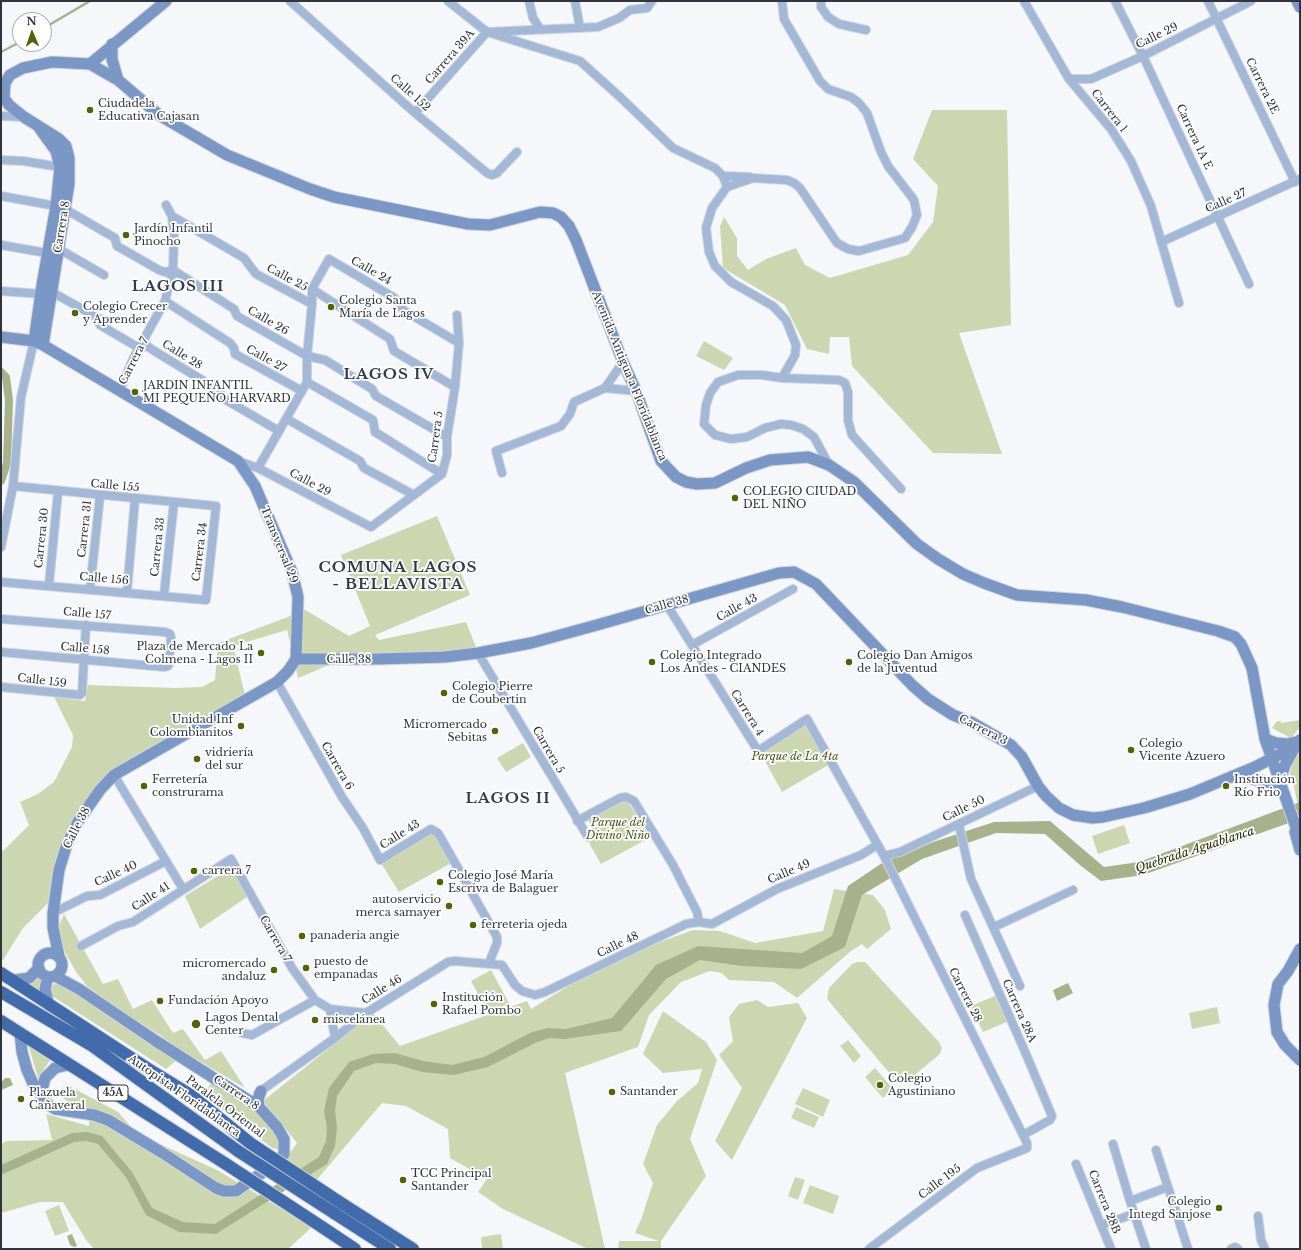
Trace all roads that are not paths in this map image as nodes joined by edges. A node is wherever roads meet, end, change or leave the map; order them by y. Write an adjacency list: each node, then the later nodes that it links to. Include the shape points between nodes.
1 (166, 1): 20 (main road)
2 (290, 1): 25 (street, Calle 152)
3 (448, 1): 19 (street)
4 (529, 1): 17 (street, via 533,18)
5 (575, 1): 16 (street)
6 (652, 1): 16 (street, Carrera 39A, via 647,8 630,10 598,27)
7 (782, 1): 33 (street, via 784,19 820,81 828,89 859,103 867,113 881,152 888,166 914,200 917,215 905,238 859,251 848,249 837,243 794,183 787,180)
8 (820, 1): 18 (street, via 828,17 839,24)
9 (1024, 1): 23 (street, Carrera 1)
10 (1115, 1): 21 (street, Carrera 1A E)
11 (1208, 1): 15 (street, Carrera 2E)
12 (1251, 1): 15 (street, Calle 29)
13 (1297, 1): 14 (main road)
14 (1300, 7)
15 (1217, 19): 21 (street, Calle 29); 34 (street, Carrera 2E)
16 (580, 28): 17 (street, Carrera 39A)
17 (540, 29): 19 (street, Carrera 39A)
18 (866, 30)
19 (487, 32): 25 (street, Carrera 39A); 32 (street, via 580,61 672,148 715,168)
20 (112, 44): 22 (main road); 24 (main road, via 112,58)
21 (1144, 56): 23 (street, Calle 29, via 1091,80); 40 (street, Carrera 1A E)
22 (90, 64): 24 (main road, Carrera 8); 27 (main road, Carrera 8, via 52,62 23,68 10,75 4,84 4,98 8,105)
23 (1069, 79): 41 (street, Carrera 1, via 1111,129 1131,162 1151,206)
24 (118, 80): 60 (main road, Avenida Antigua a Floridablanca, via 159,115 227,155 334,197 468,224 490,225 540,212 553,213 565,222 576,240)
25 (415, 113): 29 (street, Calle 152, via 487,174 497,173)
26 (1, 116): 27 (street)
27 (24, 117): 28 (main road, Carrera 8)
28 (36, 124): 31 (main road, Carrera 8, via 56,151); 38 (main road, Carrera 8, via 66,146 70,168)
29 (517, 152)
30 (1, 160): 31 (street)
31 (60, 167): 38 (main road, Carrera 8)
32 (723, 176): 33 (street); 35 (street)
33 (753, 178): 35 (street)
34 (1297, 180): 40 (street, Calle 27)
35 (727, 187): 61 (street, via 712,208 706,228 709,252 715,266 731,282 773,306 786,320 796,345 795,355)
36 (1, 196): 38 (street, Calle 26)
37 (166, 204): 39 (street)
38 (61, 207): 43 (main road, Carrera 8); 44 (main road, Carrera 8); 45 (street, Calle 26, via 115,238 117,246 141,260 165,272)
39 (172, 216): 45 (street, Carrera 7); 53 (street, Calle 25, via 244,258 256,274)
40 (1219, 216): 41 (street, Calle 27); 47 (street, Carrera 1A E)
41 (1160, 242): 52 (street, Carrera 1)
42 (1, 245): 44 (street)
43 (59, 249): 46 (street); 50 (main road, Carrera 8)
44 (47, 253): 50 (main road, Carrera 8)
45 (173, 270): 51 (street, Carrera 7); 59 (street, Calle 26, via 234,309 237,316)
46 (104, 275)
47 (1249, 284)
48 (312, 289): 53 (street); 57 (street, Calle 24, via 329,259 393,297 403,310); 63 (street, Calle 25, via 390,339 394,351)
49 (1, 291): 50 (street, Calle 28)
50 (46, 293): 56 (main road, Carrera 8); 58 (street, Calle 28, via 100,319 100,325)
51 (166, 301): 58 (street, Carrera 7); 66 (street, Calle 27, via 230,343 235,354)
52 (1179, 303)
53 (312, 304): 59 (street)
54 (457, 315): 57 (street, Carrera 5)
55 (1, 337): 56 (main road)
56 (39, 343): 65 (main road); 76 (street, via 21,397)
57 (459, 343): 63 (street, Carrera 5)
58 (139, 348): 65 (street, Carrera 7); 69 (street, Calle 28, via 146,346 220,391 221,397)
59 (307, 356): 62 (street); 70 (street, Calle 26, via 325,360 372,389 376,396)
60 (623, 362): 64 (street); 67 (main road, Avenida Antigua a Floridablanca)
61 (782, 378): 72 (street, via 749,374 718,382 710,393 706,405 704,424 715,435 731,439 747,437 780,424 791,425 803,429 814,437); 77 (street, via 839,380 845,383 848,392 848,420 852,434)
62 (307, 382): 66 (street); 75 (street, via 373,420 375,432)
63 (455, 387): 70 (street, Carrera 5)
64 (605, 388): 67 (street); 74 (street, via 574,402 570,414 561,426 496,451)
65 (120, 390): 71 (main road)
66 (302, 391): 68 (street)
67 (636, 391): 72 (main road, Avenida Antigua a Floridablanca, via 661,462 676,477 686,482 715,483 770,460 808,457)
68 (287, 419): 69 (street); 79 (street, via 360,461 364,468)
69 (279, 431): 73 (street)
70 (447, 437): 75 (street, Carrera 5, via 447,455)
71 (238, 461): 73 (street, Calle 29); 100 (main road, Transversal 29, via 255,486 292,572 298,598)
72 (829, 465): 105 (main road, Avenida Antigua a Floridablanca, via 854,482 917,544 944,563 977,580 1017,595 1086,600 1118,606 1235,637 1252,668)
73 (258, 468): 84 (street, Calle 29)
74 (502, 473)
75 (442, 474): 79 (street, Carrera 5)
76 (13, 486): 78 (street, Calle 155); 85 (street)
77 (901, 489)
78 (58, 492): 80 (street, Calle 155); 88 (street, Carrera 30)
79 (414, 495): 84 (street, Carrera 5)
80 (100, 496): 81 (street, Calle 155); 89 (street, Carrera 31)
81 (135, 499): 82 (street, Calle 155); 91 (street)
82 (174, 502): 83 (street, Calle 155); 92 (street, Carrera 33)
83 (216, 506): 93 (street, Carrera 34)
84 (371, 527)
85 (1, 547)
86 (779, 573): 94 (main road, Calle 38); 111 (main road, Carrera 3, via 794,572 816,584 928,699 1011,745 1022,757)
87 (1, 582): 88 (street, Calle 156)
88 (48, 585): 89 (street, Calle 156)
89 (90, 589): 91 (street, Calle 156)
90 (794, 589): 97 (street, Calle 43)
91 (128, 592): 92 (street, Calle 156)
92 (164, 595): 93 (street, Calle 156)
93 (206, 600)
94 (667, 605): 97 (street, Carrera 4); 99 (main road, Calle 38, via 531,643)
95 (1, 619): 96 (street, Calle 157)
96 (86, 625): 101 (street); 102 (street, Calle 157, via 170,634)
97 (692, 645): 117 (street, Carrera 4, via 758,751 806,719)
98 (1, 652): 101 (street, Calle 158)
99 (478, 653): 100 (main road, Calle 38, via 386,659); 112 (street, Carrera 5)
100 (296, 659): 103 (main road, Calle 38)
101 (84, 660): 102 (street, Calle 158); 104 (street, Calle 159, via 80,695)
102 (168, 666)
103 (277, 682): 108 (main road, Calle 38); 121 (street, Carrera 6)
104 (1, 687)
105 (1265, 739): 106 (main road, via 1288,744); 107 (main road, Avenida Antigua a Floridablanca)
106 (1299, 741): 107 (main road, Carrera 3); 110 (main road, via 1285,765)
107 (1271, 761): 109 (main road, Carrera 3); 110 (main road)
108 (114, 775): 122 (street); 125 (main road, Calle 38, via 86,810 68,844 59,870)
109 (1233, 777): 110 (main road); 111 (main road, Carrera 3, via 1144,808 1093,818 1073,815 1058,808)
110 (1279, 783): 113 (main road)
111 (1038, 786): 114 (street, Calle 50)
112 (577, 821): 115 (street, Carrera 5); 127 (street, via 626,797 634,801 646,818 697,912)
113 (1293, 822): 116 (main road); 118 (main road)
114 (960, 828): 119 (street, Calle 50); 129 (street, via 971,879)
115 (588, 837)
116 (1300, 839)
117 (877, 845): 119 (street); 128 (street, Calle 49, via 861,855 777,889)
118 (1300, 850)
119 (884, 858): 157 (street, Carrera 28)
120 (230, 859): 123 (street, Calle 41); 143 (street, Carrera 7, via 292,968)
121 (380, 860): 135 (street, Calle 43, via 431,829 438,833 497,937)
122 (166, 861): 123 (street); 125 (street, Calle 40, via 100,895 87,896)
123 (183, 889): 131 (street, Calle 41, via 133,922 118,926)
124 (1073, 890): 129 (street)
125 (53, 913): 130 (main road, Calle 38)
126 (964, 915): 157 (street, Carrera 28A, via 1052,1116 1050,1120)
127 (699, 922): 128 (street, Calle 48); 142 (street, Calle 48, via 686,924)
128 (712, 924)
129 (994, 927): 139 (street)
130 (53, 928): 133 (main road, Calle 38, via 49,944); 134 (main road, Calle 38)
131 (81, 946)
132 (1300, 949): 151 (main road, via 1278,984 1274,1005 1277,1032 1285,1045)
133 (42, 956): 134 (main road, via 49,953); 136 (main road)
134 (60, 958): 138 (main road, via 62,968); 140 (main road, Carrera 8)
135 (490, 963): 142 (street, Calle 46, via 502,965 515,986); 146 (street, Calle 46, via 448,962)
136 (38, 968): 137 (main road, via 29,978 15,980); 138 (main road, via 43,974)
137 (5, 976): 144 (highway, Paralela Oriental)
138 (51, 976): 140 (main road, Carrera 8); 144 (main road, via 45,983 46,996)
139 (1020, 986)
140 (79, 989): 154 (main road, Carrera 8)
141 (1, 992): 164 (highway, Autopista Floridablanca / 45A, bridge, via 91,1045 238,1151)
142 (535, 995)
143 (315, 1000): 145 (street, Carrera 7); 149 (street, via 252,1035)
144 (52, 1007): 164 (highway, Paralela Oriental, bridge, via 191,1095 250,1143)
145 (330, 1009): 146 (street, Carrera 7); 150 (street)
146 (366, 1012): 150 (street, Calle 46)
147 (1, 1021): 148 (highway, 45A)
148 (20, 1033): 152 (highway, 45A); 155 (main road, via 27,1070 35,1088)
149 (242, 1033)
150 (335, 1038): 153 (street, Calle 46)
151 (1300, 1060)
152 (68, 1065): 155 (main road, via 55,1068 45,1078 42,1090); 169 (highway, 45A, bridge, via 226,1164)
153 (261, 1091): 154 (street, Calle 46); 156 (main road)
154 (249, 1100): 156 (main road, Carrera 8)
155 (46, 1103): 156 (main road, Carrera 8, via 55,1109 94,1114 108,1120 224,1192 236,1190 284,1154 284,1139)
156 (259, 1107)
157 (1023, 1135): 158 (street, Carrera 28)
158 (1027, 1143): 174 (street, Calle 195, via 1027,1148 977,1168)
159 (1113, 1144): 163 (street)
160 (1156, 1150): 162 (street)
161 (1076, 1164): 167 (street, Carrera 28B)
162 (1168, 1187): 163 (street); 177 (street)
163 (1130, 1201): 165 (street)
164 (338, 1208): 168 (highway, Autopista Floridablanca / 45A); 173 (highway, Paralela Oriental)
165 (1134, 1214): 167 (street); 176 (street)
166 (1258, 1216): 180 (street, via 1261,1240)
167 (1101, 1225): 175 (street, Carrera 28B)
168 (365, 1232): 171 (highway, Autopista Floridablanca / 45A); 172 (highway)
169 (348, 1246): 170 (highway, 45A)
170 (355, 1249)
171 (390, 1249)
172 (408, 1249)
173 (413, 1249)
174 (869, 1249)
175 (1111, 1249)
176 (1146, 1249)
177 (1188, 1249)
178 (1231, 1249): 179 (street)
179 (1238, 1249)
180 (1265, 1249)

